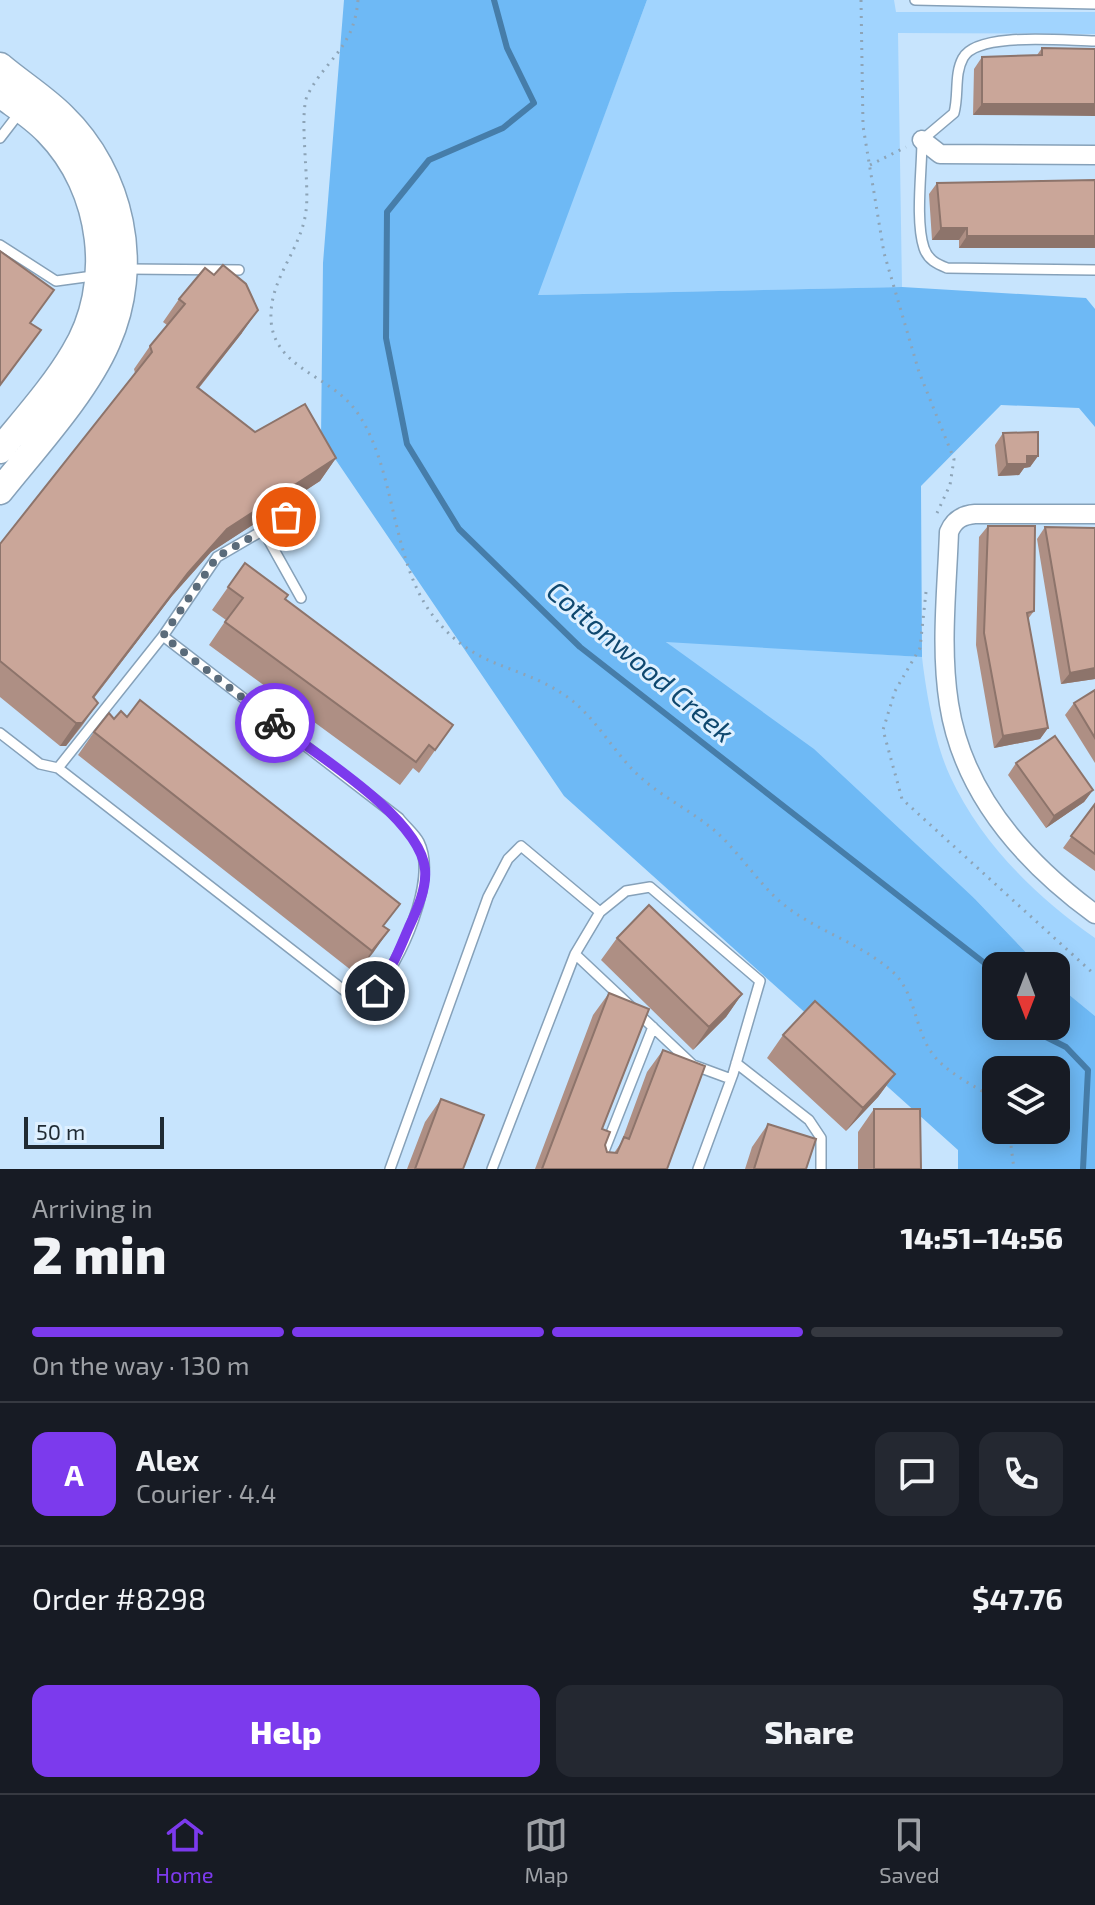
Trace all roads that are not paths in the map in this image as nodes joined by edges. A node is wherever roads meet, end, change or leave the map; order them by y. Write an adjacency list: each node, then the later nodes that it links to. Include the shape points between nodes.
1 (915, 0): 2 (lane)
2 (1095, 4)
3 (1095, 41): 8 (lane, via 975,45 961,61 954,113)
4 (0, 66): 6 (street)
5 (0, 94): 6 (street)
6 (28, 102): 7 (lane); 11 (street, via 62,116 95,157 112,191); 14 (street, via 78,173 92,207)
7 (0, 138)
8 (922, 140): 9 (street, via 940,154); 13 (lane, via 922,232 924,250 933,262 960,270)
9 (1095, 155)
10 (0, 245): 14 (lane, via 56,281)
11 (124, 269): 12 (lane); 14 (lane); 16 (street, via 112,330 92,370)
12 (239, 270)
13 (1095, 270)
14 (98, 275): 15 (street, via 87,327 74,353)
15 (0, 450)
16 (0, 491)
17 (310, 503): 19 (lane)
18 (1095, 514): 25 (street, via 975,514 957,520 949,532 946,661 959,745 981,794 1010,837 1046,875)
19 (263, 530): 20 (lane); 21 (lane, via 217,557)
20 (301, 598)
21 (163, 636): 23 (lane); 23 (lane, via 399,818 419,842 426,870 423,892 387,977 375,991 350,995)
22 (0, 733): 23 (lane, via 40,764)
23 (58, 768)
24 (600, 912): 26 (lane); 28 (lane, via 626,891 650,887 760,981); 30 (lane, via 521,846 508,859 488,897)
25 (1095, 914)
26 (575, 954): 27 (lane); 31 (lane)
27 (653, 1027): 29 (lane, via 693,1065); 32 (lane)
28 (736, 1063): 29 (lane); 34 (lane, via 809,1120 821,1138)
29 (731, 1079): 33 (lane)
30 (390, 1169)
31 (492, 1169)
32 (597, 1169)
33 (698, 1169)
34 (821, 1169)

